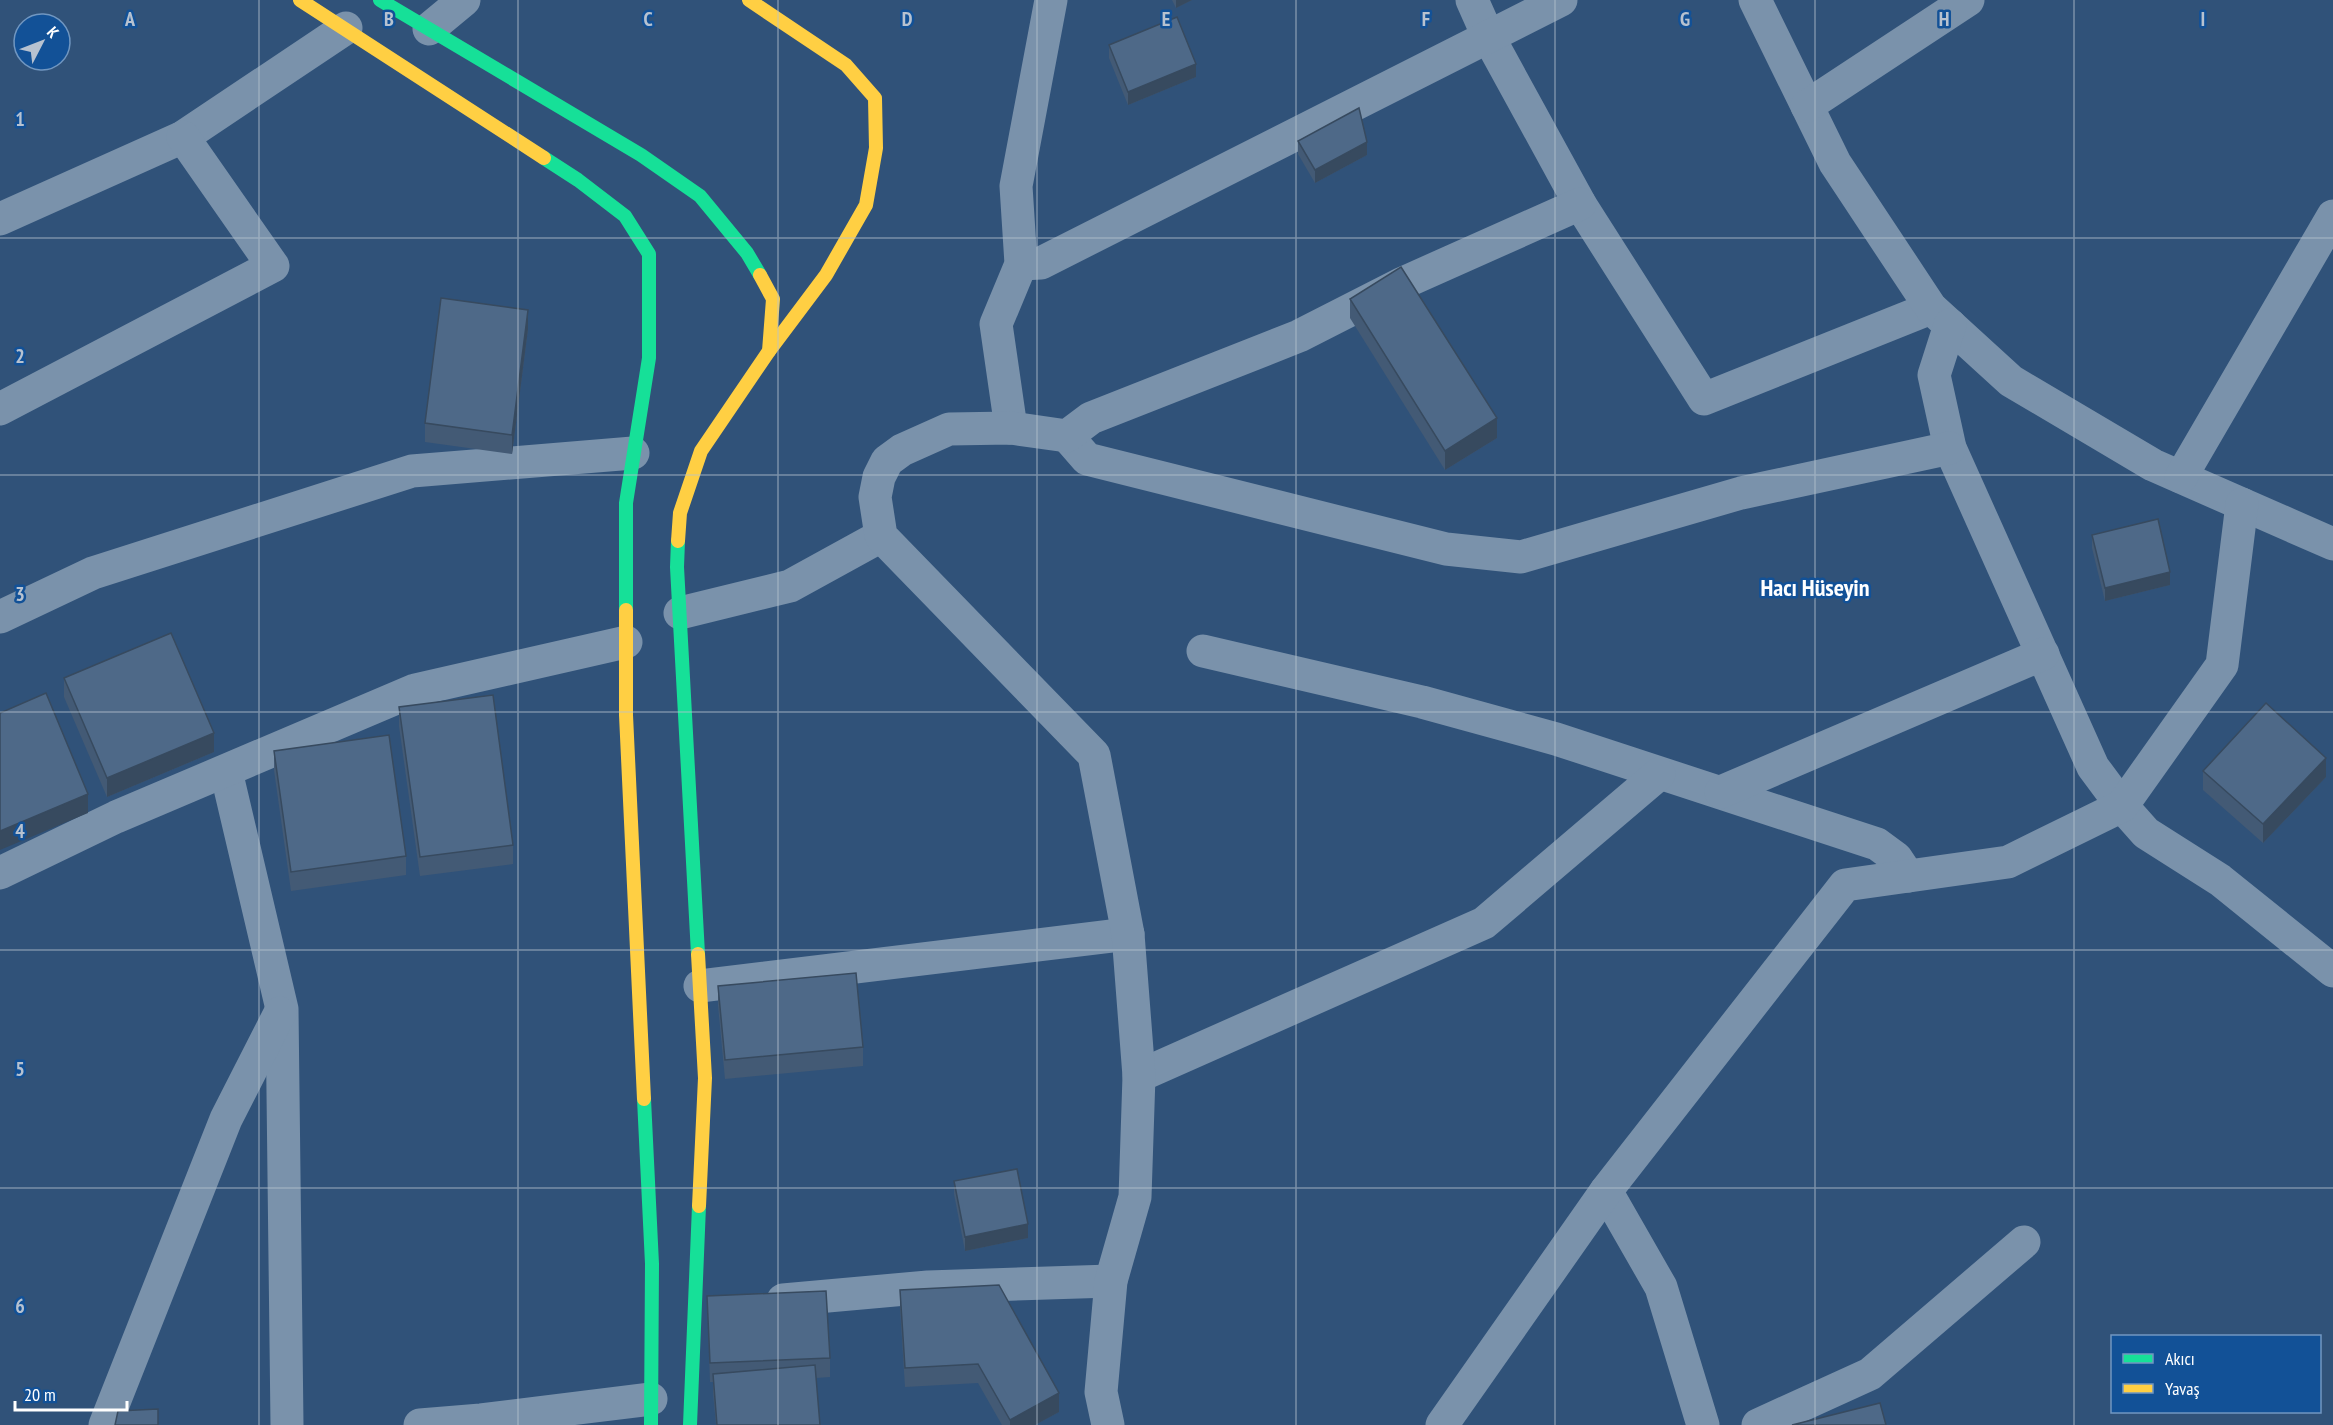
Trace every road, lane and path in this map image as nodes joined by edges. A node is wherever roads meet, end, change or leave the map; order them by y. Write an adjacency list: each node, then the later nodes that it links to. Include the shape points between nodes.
1 (300, 0): 10 (street)
2 (380, 0): 11 (street)
3 (464, 0): 11 (street)
4 (749, 0): 20 (street, via 846,65 875,98 876,148 866,205 826,275)
5 (1051, 0): 18 (street, via 1016,186)
6 (1472, 0): 12 (street)
7 (1561, 0): 12 (street)
8 (1755, 0): 13 (street)
9 (1968, 0): 13 (street)
10 (346, 28): 14 (street); 25 (street, via 578,180 625,216 649,254 649,358)
11 (429, 30): 20 (street, via 641,155 700,196 747,253 773,298)
12 (1488, 36): 15 (street); 18 (street, via 1041,263)
13 (1807, 106): 19 (street, via 1835,163)
14 (183, 137): 17 (street); 21 (street, via 273,266)
15 (1580, 204): 19 (street, via 1704,399); 23 (street, via 1403,283 1299,336 1091,418)
16 (2333, 216): 26 (street)
17 (0, 219)
18 (1021, 264): 22 (street, via 996,324)
19 (1940, 317): 24 (street, via 1934,375); 26 (street, via 2012,381 2153,465)
20 (769, 351): 30 (street, via 697,461 680,513)
21 (0, 409)
22 (1011, 428): 23 (street); 28 (street, via 949,429 887,461 875,497)
23 (1067, 436): 24 (street, via 1087,459 1446,549 1521,557 1741,493)
24 (1950, 448): 34 (street)
25 (633, 453): 31 (street, via 412,471 93,573); 32 (street, via 626,503)
26 (2181, 477): 27 (street)
27 (2242, 504): 29 (street); 38 (street, via 2222,665)
28 (881, 536): 30 (street, via 790,586); 41 (street, via 1094,755)
29 (2333, 544)
30 (680, 613): 43 (street)
31 (0, 617)
32 (626, 642): 35 (street, via 416,690); 50 (street, via 626,715 652,1264)
33 (1203, 651): 36 (street, via 1422,702 1556,739)
34 (2043, 654): 37 (street); 38 (street, via 2093,767)
35 (226, 771): 39 (street, via 116,817); 44 (street)
36 (1659, 774): 37 (street); 45 (street, via 1484,923)
37 (1721, 792): 40 (street, via 1878,844 1896,858)
38 (2122, 806): 40 (street, via 2008,862); 42 (street, via 2146,833 2220,880)
39 (0, 873)
40 (1908, 876): 46 (street, via 1845,885)
41 (1128, 934): 43 (street); 45 (street)
42 (2333, 971)
43 (700, 986): 49 (street, via 705,1078)
44 (282, 1009): 52 (street, via 226,1119); 53 (street)
45 (1139, 1076): 48 (street, via 1135,1197)
46 (1606, 1191): 57 (street); 58 (street, via 1661,1287)
47 (2025, 1242): 59 (street, via 1870,1374)
48 (1111, 1281): 49 (street, via 928,1287); 56 (street, via 1101,1392)
49 (695, 1308): 55 (street)
50 (651, 1412): 51 (street)
51 (481, 1422): 54 (street)
52 (105, 1425)
53 (288, 1425)
54 (420, 1425)
55 (690, 1425)
56 (1108, 1425)
57 (1442, 1425)
58 (1703, 1425)
59 (1758, 1425)

